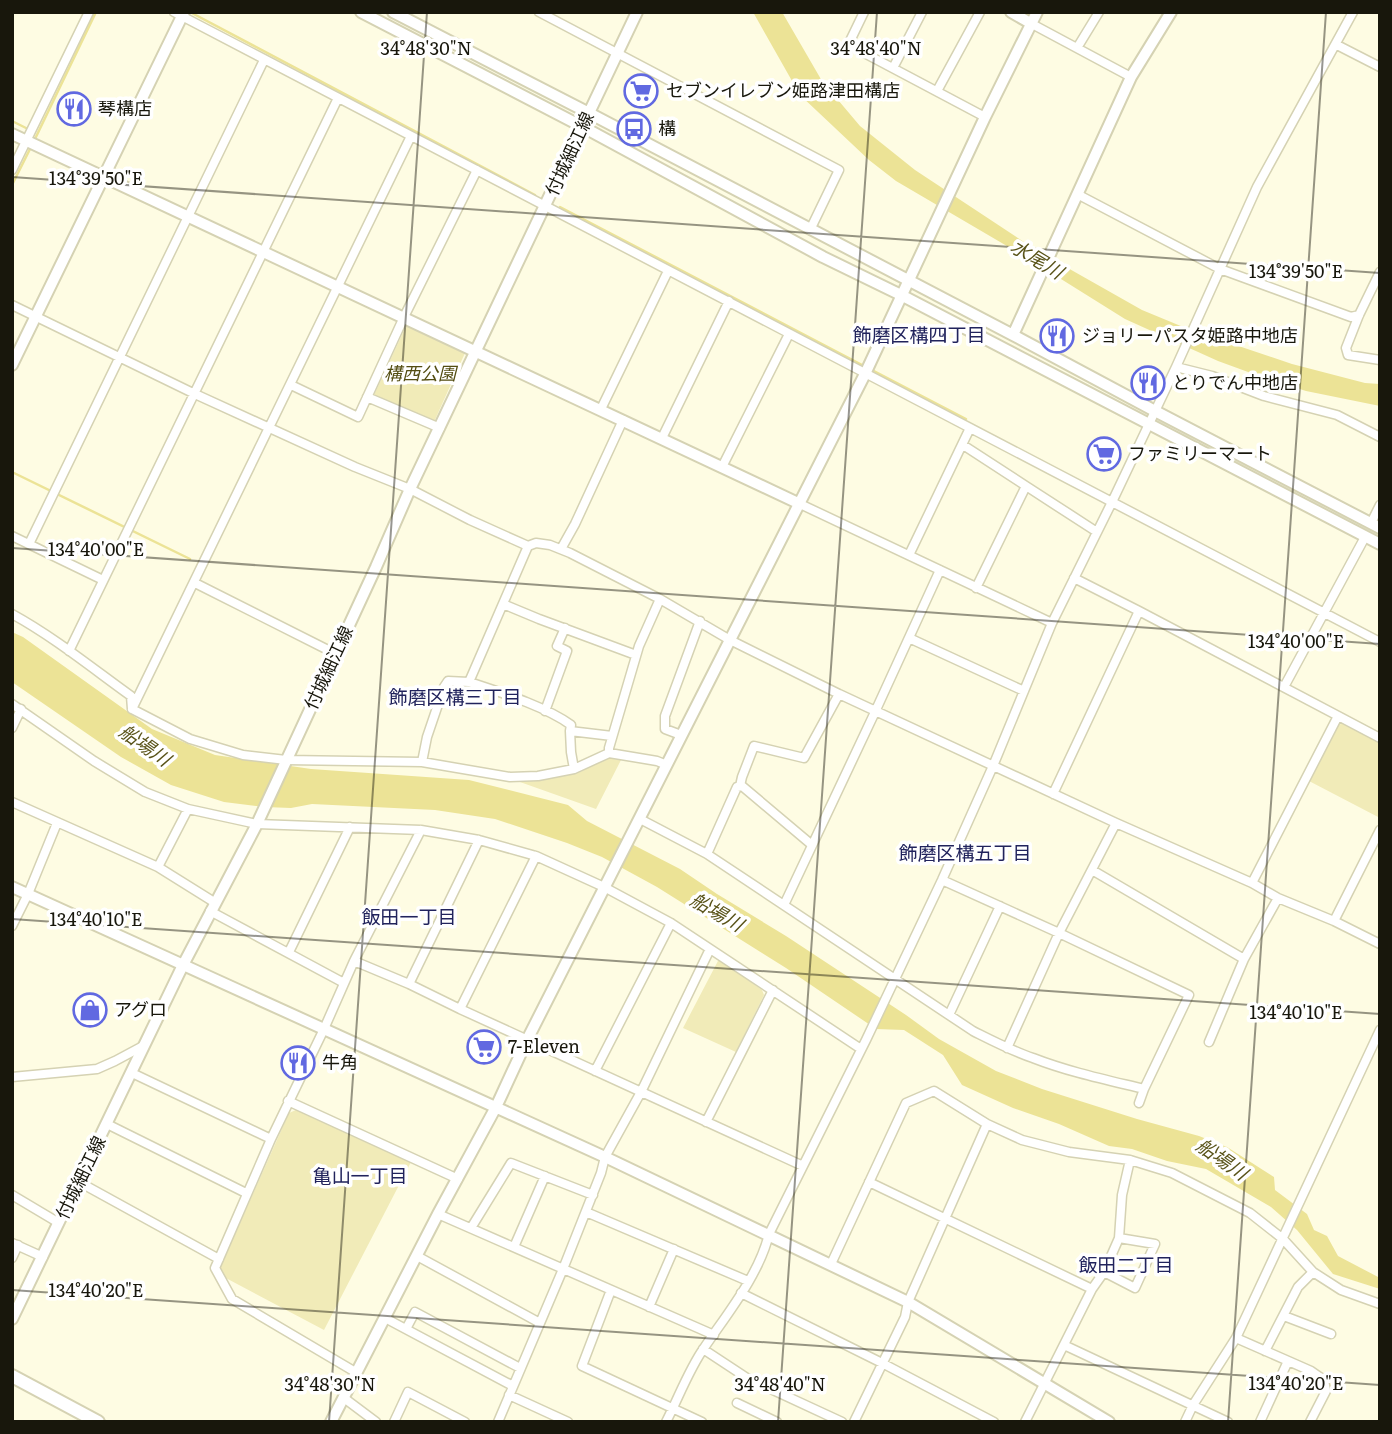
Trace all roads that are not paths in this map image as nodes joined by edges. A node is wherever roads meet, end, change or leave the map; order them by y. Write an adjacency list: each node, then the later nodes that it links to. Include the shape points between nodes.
1 (89, 12): 30 (street)
2 (361, 12): 27 (street)
3 (393, 12): 25 (street)
4 (539, 12): 18 (street)
5 (637, 12): 18 (street, 付城細江線)
6 (864, 12): 21 (street, via 851,46)
7 (922, 12): 21 (street)
8 (980, 12): 23 (street)
9 (1011, 12): 15 (street)
10 (1037, 12): 15 (street)
11 (1099, 12): 17 (street)
12 (1171, 12): 22 (street)
13 (1353, 12): 16 (street)
14 (180, 14): 19 (street); 33 (street)
15 (1032, 24): 17 (street); 26 (street)
16 (1337, 45): 20 (street); 39 (street, via 1256,187)
17 (1077, 48): 22 (street)
18 (617, 54): 25 (street, 付城細江線); 37 (street, via 839,170)
19 (264, 60): 24 (street); 36 (street)
20 (1380, 67)
21 (893, 68): 23 (street)
22 (1131, 77): 34 (street)
23 (937, 91): 26 (street)
24 (338, 98): 29 (street); 38 (street)
25 (589, 113): 27 (street, 付城細江線); 37 (street)
26 (985, 117): 42 (street)
27 (583, 127): 35 (street, 付城細江線); 44 (street)
28 (12, 134): 30 (street)
29 (411, 136): 32 (street); 43 (street)
30 (27, 141): 31 (street); 33 (street)
31 (12, 170)
32 (477, 170): 35 (street); 49 (street)
33 (104, 178): 36 (street); 48 (street)
34 (1077, 194): 39 (street); 51 (street)
35 (545, 206): 40 (street); 52 (street, 付城細江線)
36 (188, 216): 38 (street); 53 (street)
37 (810, 230): 42 (street)
38 (264, 252): 43 (street); 59 (street)
39 (1220, 269): 47 (street, via 1351,317); 56 (street)
40 (668, 271): 45 (street); 61 (street)
41 (1380, 272): 47 (street)
42 (908, 280): 44 (street); 51 (street)
43 (338, 286): 49 (street); 58 (street)
44 (901, 295): 57 (street); 64 (street)
45 (729, 301): 50 (street); 69 (street)
46 (12, 305): 48 (street)
47 (1359, 315): 54 (street, via 1346,348 1348,355)
48 (36, 317): 53 (street); 55 (street)
49 (404, 317): 52 (street); 60 (street)
50 (789, 334): 57 (street); 71 (street)
51 (1013, 335): 62 (street)
52 (477, 351): 61 (street); 65 (street, 付城細江線)
53 (119, 357): 59 (street); 81 (street)
54 (1380, 360)
55 (12, 365)
56 (1176, 367): 62 (street); 68 (street, via 1337,415)
57 (865, 374): 66 (street); 75 (street)
58 (291, 385): 60 (street, via 358,417); 67 (street)
59 (195, 394): 67 (street); 88 (street)
60 (368, 397): 65 (street)
61 (601, 409): 63 (street)
62 (1155, 411): 64 (street); 77 (street)
63 (623, 420): 69 (street); 84 (street)
64 (1148, 425): 74 (street); 80 (street)
65 (440, 428): 73 (street, 付城細江線)
66 (970, 428): 70 (street); 74 (street)
67 (269, 429): 73 (street); 89 (street)
68 (1380, 437)
69 (662, 438): 71 (street)
70 (963, 444): 72 (street); 85 (street)
71 (722, 467): 75 (street)
72 (1026, 486): 78 (street); 90 (street)
73 (410, 489): 83 (street); 103 (street, 付城細江線)
74 (1112, 502): 78 (street); 94 (street)
75 (798, 503): 85 (street); 100 (street)
76 (1380, 505): 77 (street)
77 (1375, 525)
78 (1097, 532): 87 (street)
79 (12, 536): 81 (street)
80 (1365, 537): 82 (street); 94 (street)
81 (29, 544): 88 (street)
82 (1380, 544)
83 (528, 546): 84 (street); 92 (street)
84 (561, 549): 91 (street)
85 (909, 555): 86 (street)
86 (940, 570): 90 (street); 99 (street)
87 (1074, 578): 93 (street); 97 (street)
88 (103, 580): 102 (street)
89 (195, 583): 103 (street); 111 (street)
90 (976, 587): 97 (street)
91 (660, 598): 96 (street); 104 (street)
92 (503, 604): 98 (street); 105 (street)
93 (1139, 611): 106 (street); 127 (street)
94 (1324, 613): 101 (street); 106 (street)
95 (12, 614): 102 (street)
96 (700, 621): 100 (street); 118 (street, via 665,716 665,729)
97 (1052, 623): 107 (street)
98 (565, 628): 104 (street); 112 (street, via 557,646 567,651)
99 (909, 638): 107 (street); 113 (street)
100 (730, 640): 108 (street); 118 (street)
101 (1380, 642)
102 (69, 651): 111 (street, via 131,696)
103 (336, 654): 121 (street, 付城細江線)
104 (636, 655): 117 (street)
105 (469, 682): 112 (street); 122 (street, via 448,681 444,687)
106 (1284, 687): 114 (street)
107 (1024, 691): 124 (street)
108 (839, 694): 113 (street); 126 (street, via 804,758 754,746)
109 (12, 704): 110 (street)
110 (21, 709): 115 (street); 129 (street, via 124,780)
111 (132, 709): 121 (street, via 190,739)
112 (545, 711): 116 (street, via 571,725)
113 (875, 712): 124 (street); 138 (street)
114 (1338, 716): 119 (street); 144 (street)
115 (12, 727)
116 (570, 732): 117 (street); 125 (street)
117 (612, 736): 120 (street)
118 (681, 736): 123 (street)
119 (1380, 738)
120 (609, 753): 123 (street); 125 (street)
121 (285, 762): 122 (street); 130 (street, 付城細江線)
122 (422, 762): 125 (street, via 510,777)
123 (667, 765): 131 (street)
124 (993, 766): 127 (street); 143 (street)
125 (574, 769)
126 (740, 786): 138 (street); 139 (street)
127 (1053, 794): 133 (street)
128 (12, 802): 132 (street)
129 (188, 809): 130 (street); 141 (street)
130 (259, 819): 134 (street); 151 (street, 付城細江線)
131 (640, 819): 139 (street); 146 (street)
132 (57, 823): 141 (street); 147 (street)
133 (1116, 823): 142 (street); 144 (street)
134 (350, 828): 135 (street); 158 (street)
135 (421, 830): 137 (street); 160 (street)
136 (1380, 830): 152 (street)
137 (479, 840): 140 (street); 164 (street)
138 (812, 845): 149 (street)
139 (707, 854): 149 (street)
140 (536, 856): 146 (street); 166 (street)
141 (158, 867): 151 (street)
142 (1092, 870): 155 (street); 159 (street)
143 (942, 880): 150 (street); 162 (street)
144 (1252, 883): 148 (street)
145 (12, 887): 147 (street)
146 (604, 887): 153 (street); 170 (street)
147 (28, 894): 154 (street); 161 (street)
148 (1278, 898): 152 (street); 159 (street)
149 (784, 905): 162 (street)
150 (1000, 906): 155 (street); 167 (street)
151 (212, 907): 158 (street); 161 (street, 付城細江線)
152 (1334, 921): 156 (street)
153 (670, 923): 157 (street); 175 (street)
154 (12, 926)
155 (1059, 933): 173 (street); 178 (street, via 1189,995)
156 (1380, 944)
157 (710, 949): 165 (street); 179 (street)
158 (289, 952): 163 (street)
159 (1244, 959): 171 (street)
160 (354, 961): 163 (street); 164 (street)
161 (183, 965): 168 (street); 172 (street, 付城細江線)
162 (895, 980): 167 (street); 174 (street)
163 (344, 983): 168 (street)
164 (409, 984): 166 (street)
165 (773, 990): 174 (street); 183 (street)
166 (460, 1009): 170 (street)
167 (949, 1016): 173 (street)
168 (324, 1029): 180 (street); 182 (street)
169 (1380, 1030): 204 (street)
170 (527, 1040): 175 (street); 182 (street)
171 (1209, 1042)
172 (143, 1046): 176 (street, 付城細江線); 177 (street, via 97,1069)
173 (1007, 1048): 178 (street, via 1068,1070)
174 (860, 1049): 189 (street)
175 (595, 1071): 179 (street)
176 (132, 1073): 184 (street, 付城細江線); 186 (street)
177 (12, 1077)
178 (1144, 1089): 181 (street)
179 (641, 1092): 183 (street); 187 (street)
180 (288, 1101): 186 (street); 191 (street)
181 (1139, 1103)
182 (496, 1107): 187 (street); 191 (street)
183 (706, 1122): 189 (street)
184 (107, 1124): 192 (street, 付城細江線); 194 (street)
185 (987, 1124): 188 (street, via 1022,1140 1069,1152); 193 (street, via 934,1091 906,1103); 199 (street)
186 (271, 1139): 194 (street)
187 (605, 1157): 196 (street); 202 (street)
188 (1129, 1160): 203 (street); 204 (street, via 1172,1173 1250,1213)
189 (803, 1166): 202 (street)
190 (545, 1176): 196 (street); 201 (street, via 511,1163); 206 (street)
191 (458, 1179): 198 (street)
192 (79, 1182): 200 (street, 付城細江線); 211 (street)
193 (869, 1182): 199 (street); 212 (street)
194 (246, 1193): 211 (street)
195 (12, 1195): 200 (street)
196 (593, 1195): 197 (street)
197 (586, 1212): 207 (street); 213 (street)
198 (439, 1214): 201 (street); 209 (street)
199 (945, 1220): 217 (street); 220 (street)
200 (59, 1223): 208 (street, 付城細江線)
201 (471, 1228): 206 (street)
202 (769, 1234): 212 (street); 216 (street)
203 (1119, 1238): 214 (street); 214 (street, via 1155,1244 1135,1288)
204 (1283, 1239): 215 (street); 230 (street)
205 (15, 1244): 208 (street); 210 (street)
206 (514, 1247): 213 (street)
207 (674, 1249): 216 (street); 222 (street)
208 (43, 1256): 225 (street, 付城細江線)
209 (417, 1256): 224 (street); 226 (street)
210 (12, 1258)
211 (219, 1259): 237 (street, via 215,1268 232,1299)
212 (831, 1264): 220 (street)
213 (563, 1269): 218 (street); 226 (street)
214 (1104, 1272): 217 (street)
215 (1313, 1272): 221 (street, via 1341,1290); 223 (street, via 1298,1287)
216 (748, 1281): 219 (street)
217 (1092, 1289): 231 (street)
218 (611, 1290): 222 (street); 245 (street, via 582,1366)
219 (741, 1293): 229 (street); 235 (street)
220 (908, 1302): 235 (street); 239 (street)
221 (1380, 1304)
222 (649, 1307): 229 (street)
223 (1284, 1316): 228 (street); 233 (street)
224 (385, 1318): 227 (street); 237 (street)
225 (12, 1319)
226 (540, 1323): 236 (street)
227 (406, 1329): 236 (street, via 415,1312); 240 (street)
228 (1331, 1334)
229 (714, 1335): 232 (street)
230 (1236, 1338): 233 (street); 244 (street)
231 (1064, 1345): 239 (street); 244 (street)
232 (703, 1349): 245 (street); 256 (street, via 747,1378)
233 (1265, 1351): 234 (street)
234 (1288, 1361): 263 (street); 264 (street, via 1324,1380 1326,1391)
235 (882, 1363): 257 (street); 258 (street)
236 (520, 1368): 240 (street)
237 (357, 1373): 242 (street)
238 (12, 1376): 246 (main road)
239 (1044, 1384): 259 (street); 260 (street)
240 (513, 1386): 241 (street)
241 (509, 1395): 251 (street); 252 (street)
242 (344, 1398): 247 (street); 248 (street)
243 (737, 1403): 255 (street)
244 (1193, 1405): 261 (street); 262 (street)
245 (673, 1408): 253 (street); 254 (street)
246 (98, 1422)
247 (331, 1422)
248 (376, 1422)
249 (394, 1422): 250 (street, via 408,1392)
250 (465, 1422)
251 (498, 1422)
252 (568, 1422)
253 (666, 1422)
254 (702, 1422)
255 (777, 1422)
256 (842, 1422)
257 (853, 1422)
258 (994, 1422)
259 (1025, 1422)
260 (1109, 1422)
261 (1185, 1422)
262 (1228, 1422)
263 (1260, 1422)
264 (1310, 1422)

